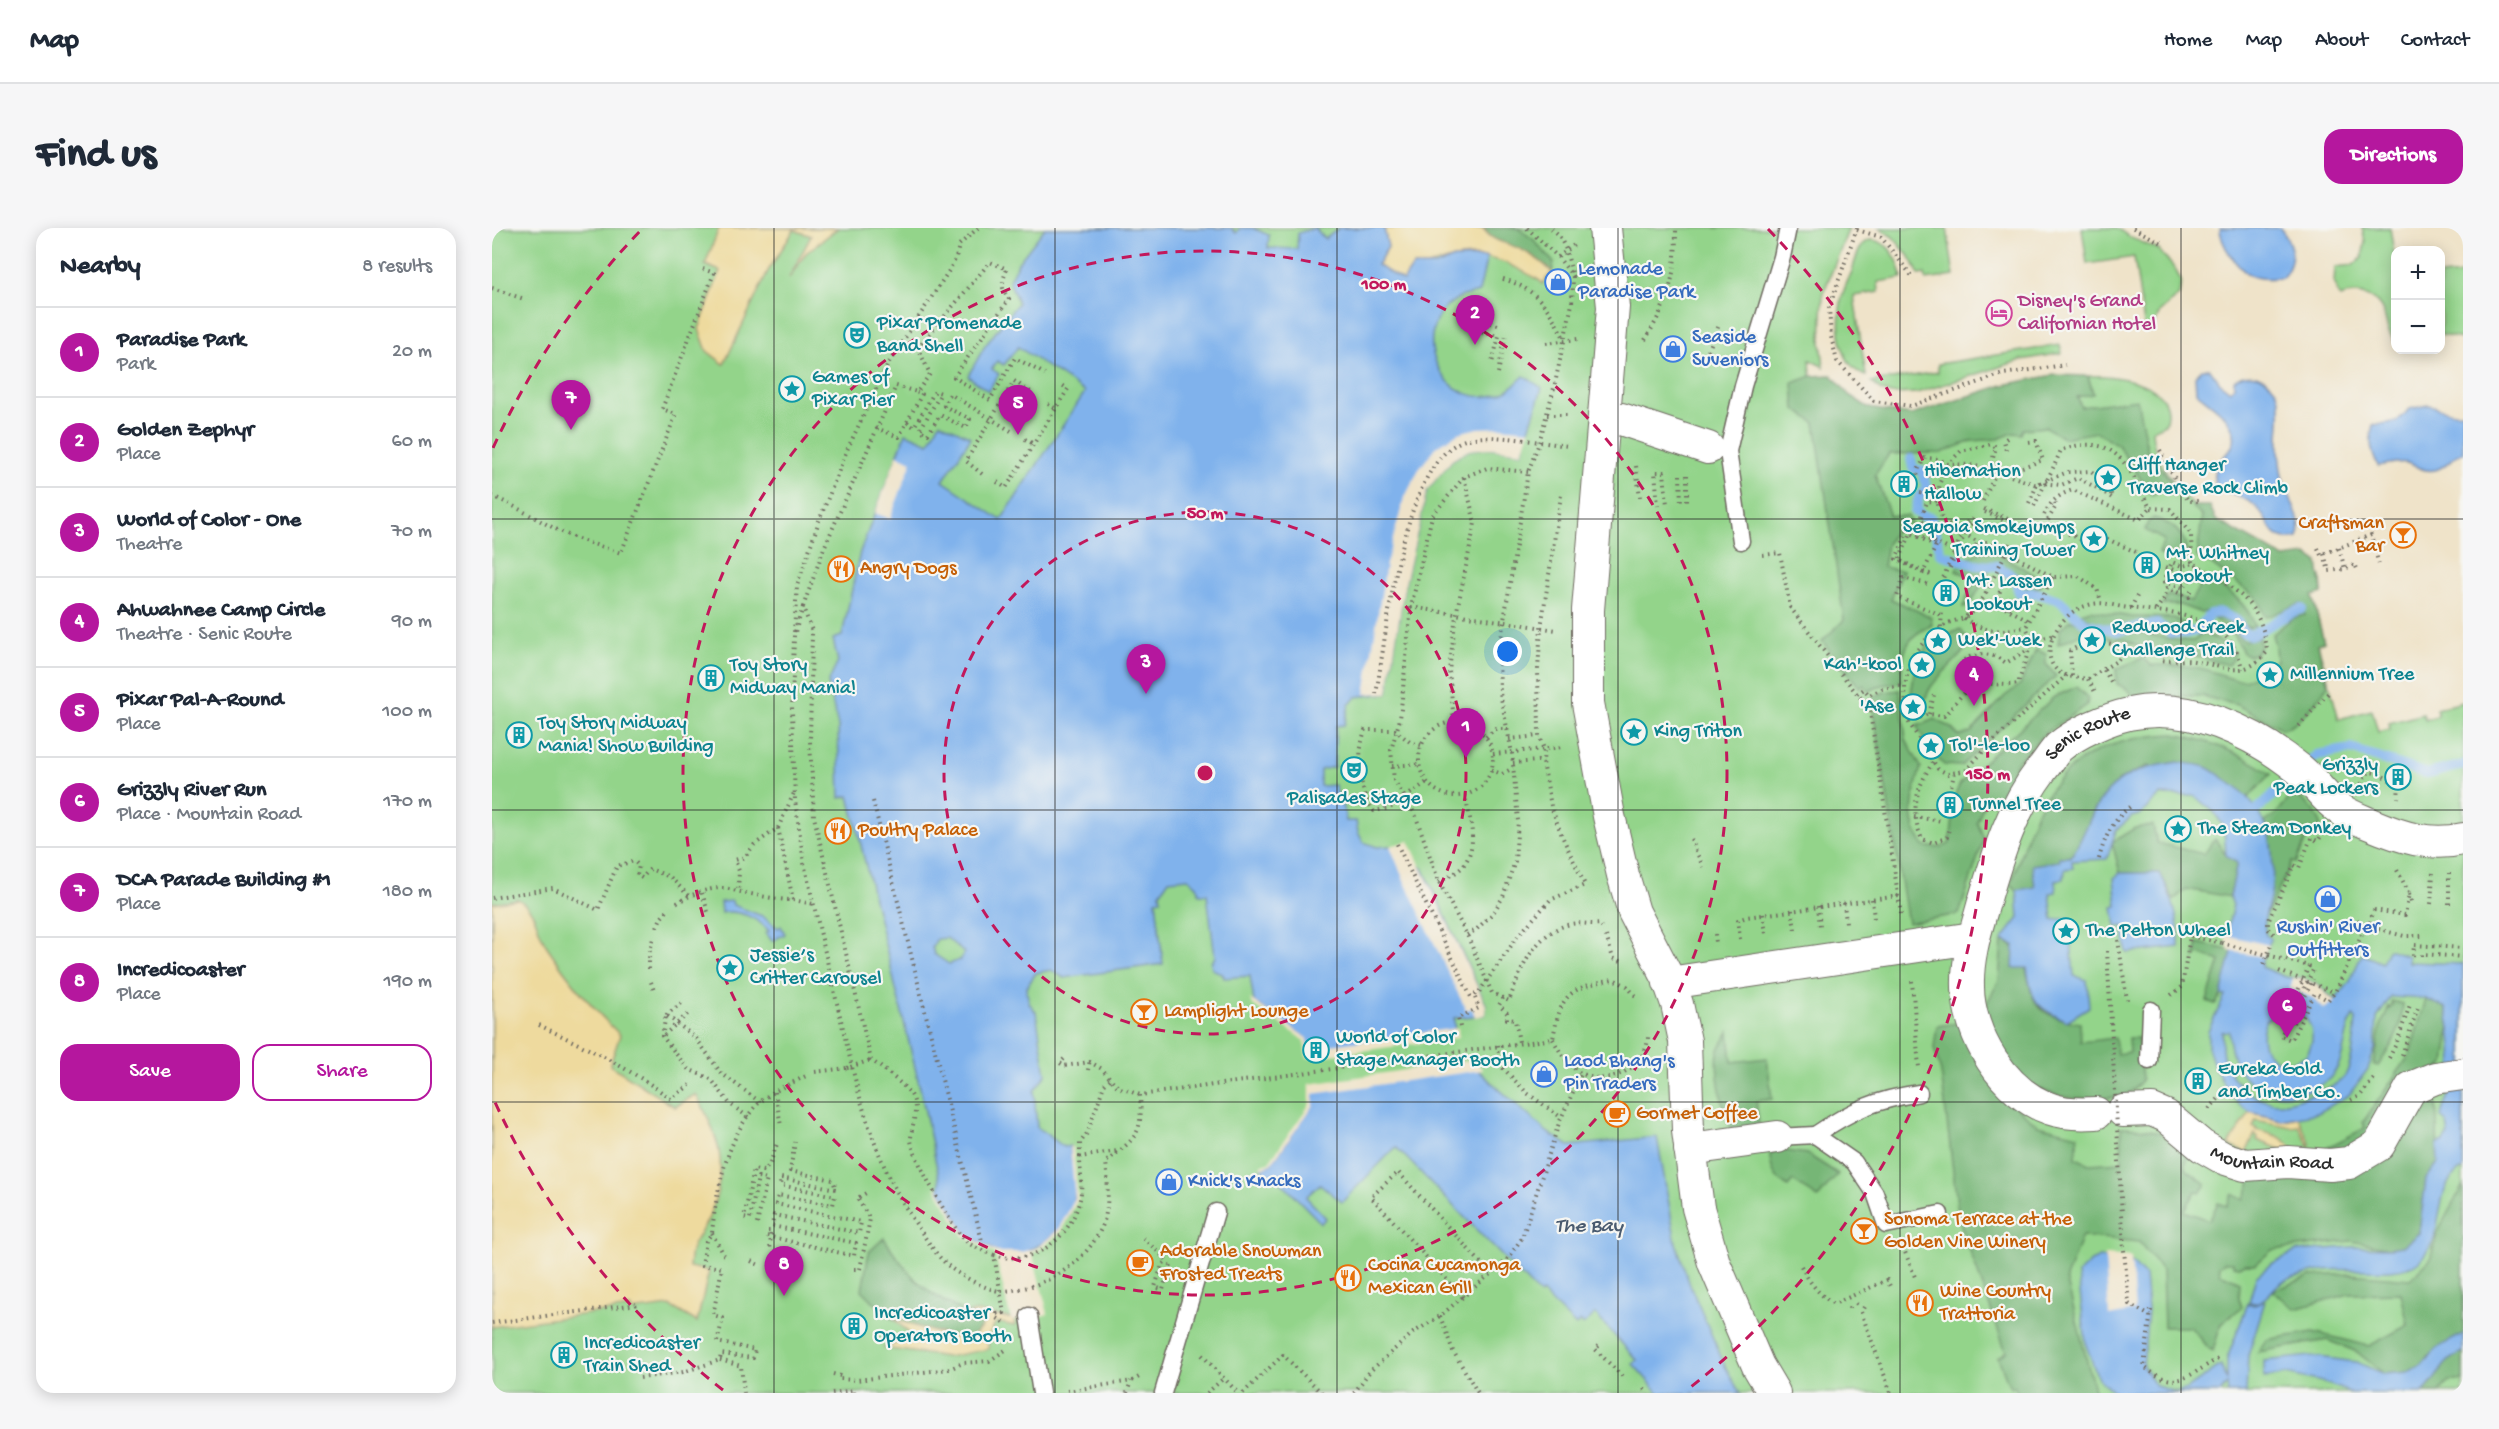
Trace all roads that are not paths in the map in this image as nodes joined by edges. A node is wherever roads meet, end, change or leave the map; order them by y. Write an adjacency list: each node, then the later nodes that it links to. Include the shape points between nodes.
1 (1605, 228): 3 (street, via 1613,307)
2 (1788, 228): 4 (lane, via 1743,386)
3 (1604, 418): 4 (street, via 1621,419); 8 (street, via 1587,619 1588,703 1623,875 1634,912)
4 (1709, 456): 5 (lane)
5 (1741, 542)
6 (2463, 839): 7 (street, Senic Route, via 2426,843 2344,812 2299,769 2263,742 2204,718 2148,712 2129,714 2059,747 2031,784 2001,846)
7 (1973, 938): 8 (street); 10 (street, Senic Route, via 1968,988)
8 (1670, 983): 16 (street, via 1685,1041)
9 (2151, 1010): 11 (lane)
10 (1972, 1019): 12 (street, Mountain Road, via 1990,1058 2005,1078 2051,1109 2078,1114 2152,1110 2166,1116 2202,1146 2245,1165 2349,1162 2379,1145 2411,1088)
11 (2149, 1061)
12 (2449, 1076)
13 (1919, 1093): 14 (lane, via 1887,1098 1848,1113)
14 (1815, 1135): 15 (lane); 18 (lane, via 1854,1162 1875,1193 1886,1225)
15 (1776, 1137): 16 (street)
16 (1690, 1149): 22 (street, via 1698,1208 1714,1263 1758,1366)
17 (1216, 1212): 21 (lane)
18 (1940, 1214)
19 (1029, 1316): 20 (lane)
20 (1041, 1393)
21 (1163, 1393)
22 (1774, 1393)

